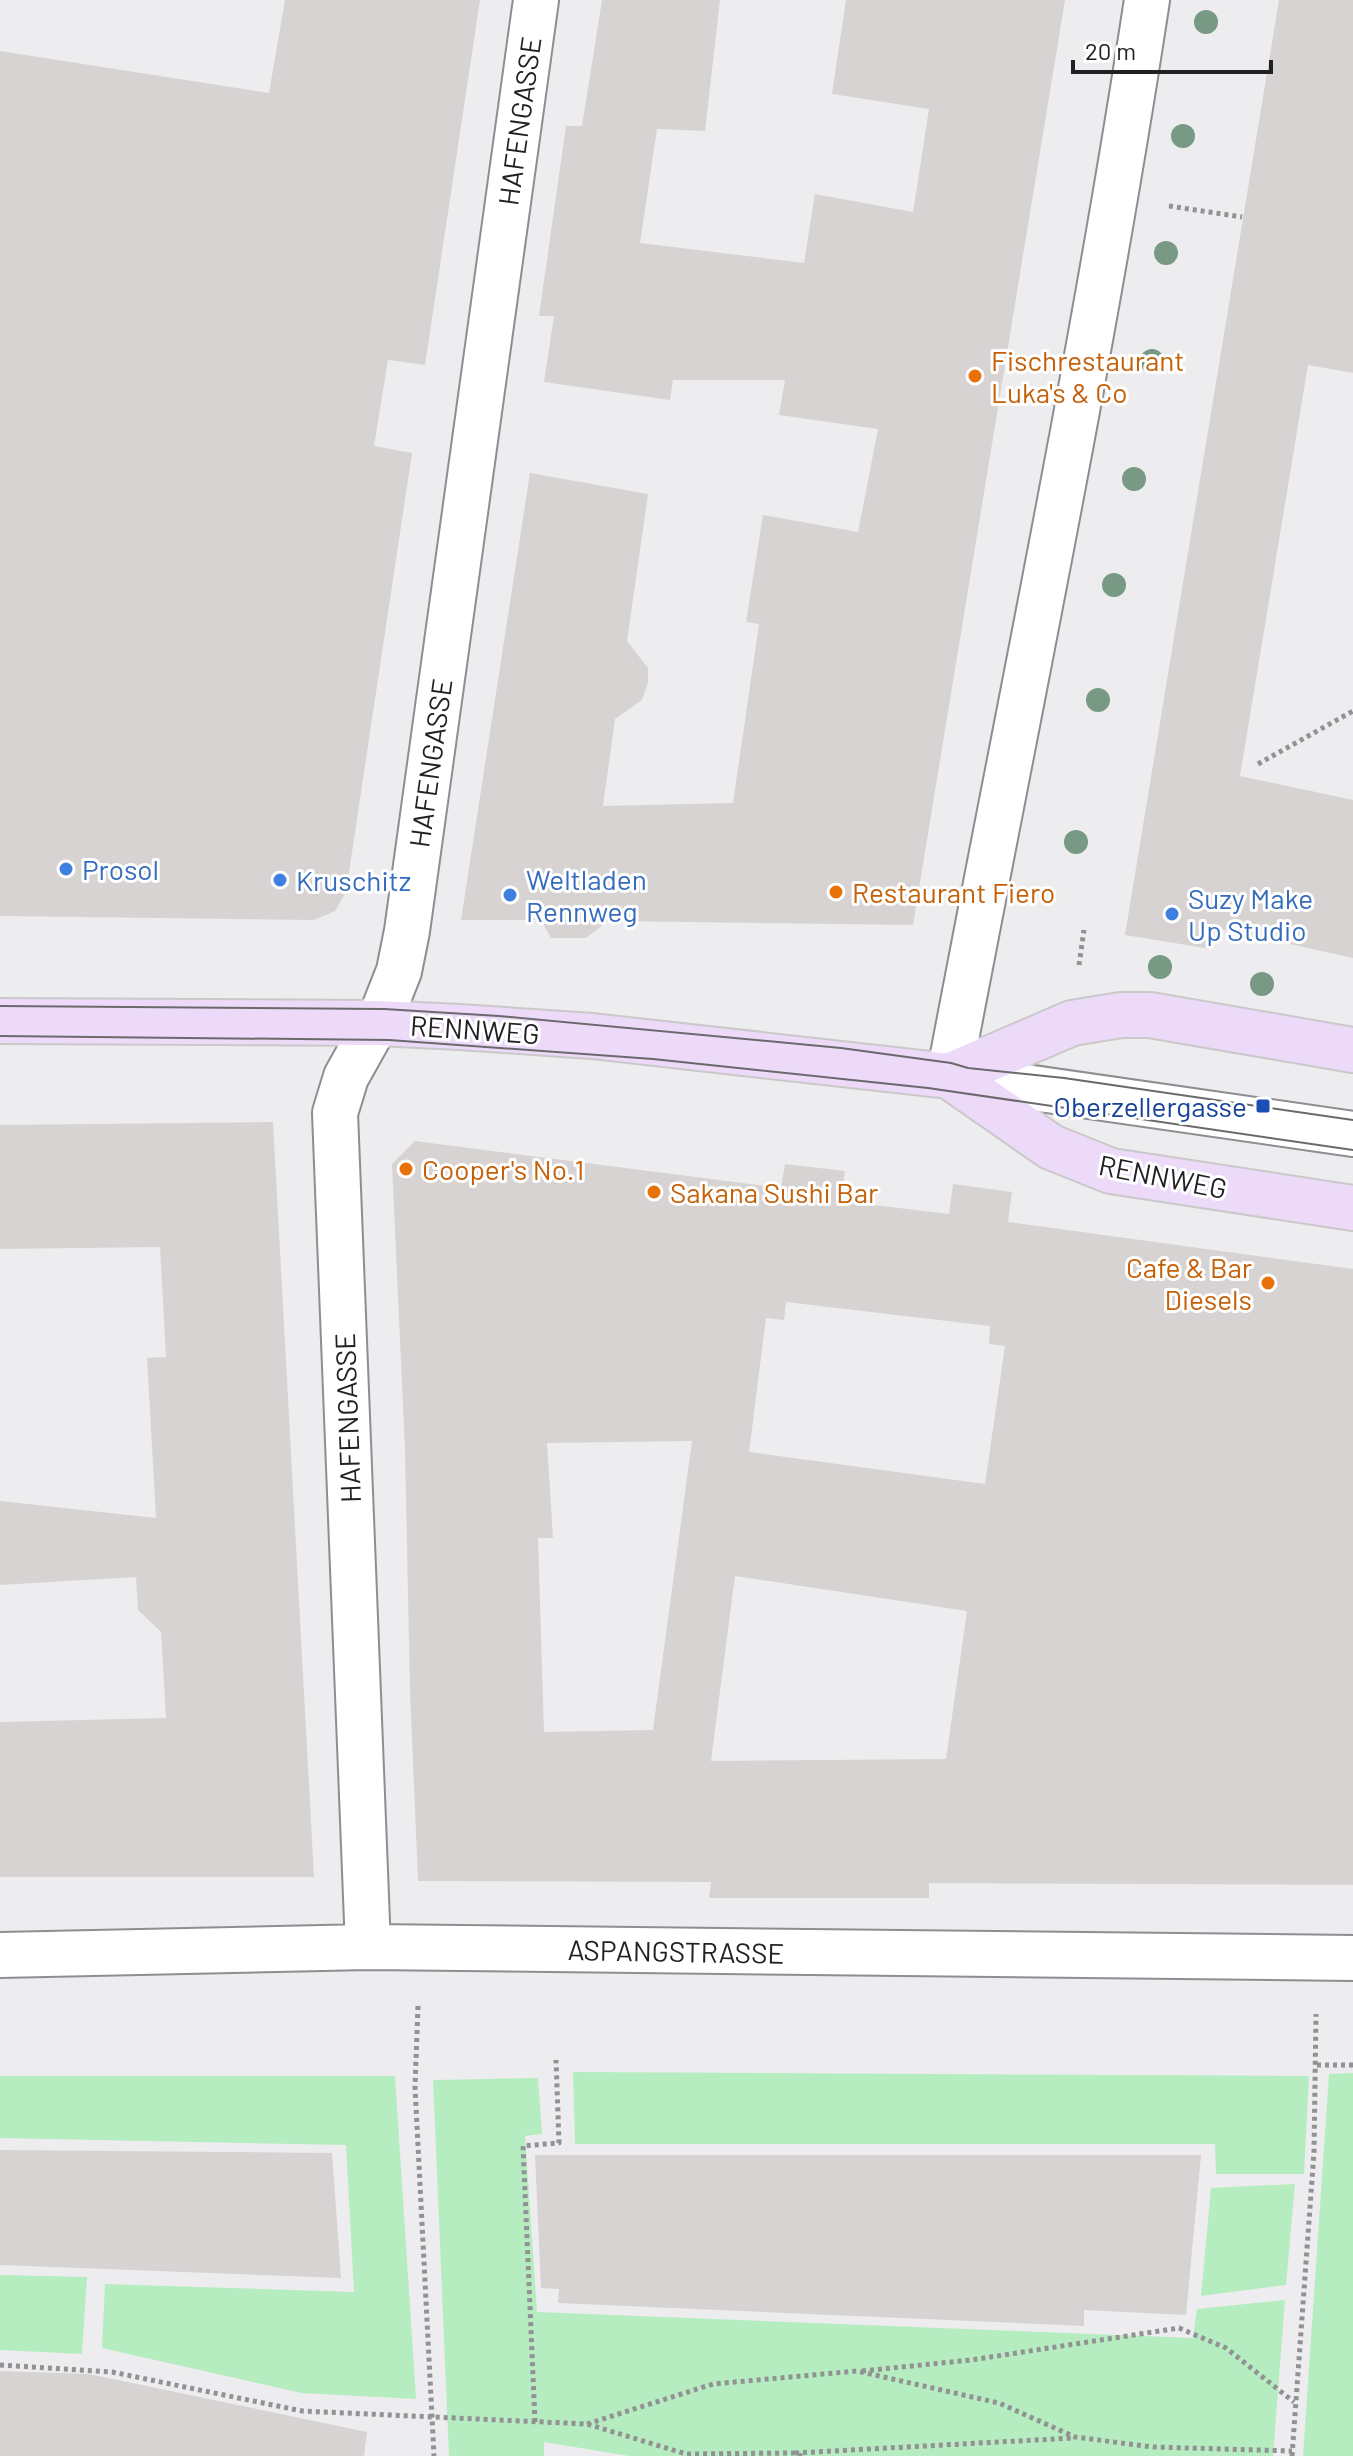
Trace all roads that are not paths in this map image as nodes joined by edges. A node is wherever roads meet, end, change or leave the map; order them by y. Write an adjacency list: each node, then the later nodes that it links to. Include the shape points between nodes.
1 (536, 0): 4 (street, HAFENGASSE, via 407,931 399,971)
2 (1147, 0): 6 (street, via 1117,198)
3 (0, 1021): 4 (main road, RENNWEG)
4 (377, 1023): 6 (main road, RENNWEG, via 592,1036); 9 (street, HAFENGASSE, via 346,1077 335,1113)
5 (1353, 1050): 6 (main road, RENNWEG, via 1150,1015 1121,1015 1072,1023)
6 (949, 1076): 7 (street, RENNWEG); 8 (main road, RENNWEG, via 1051,1147 1111,1171)
7 (1353, 1134)
8 (1353, 1208)
9 (368, 1947): 10 (street, ASPANGSTRASSE); 11 (street, ASPANGSTRASSE)
10 (0, 1955)
11 (1334, 1958)

